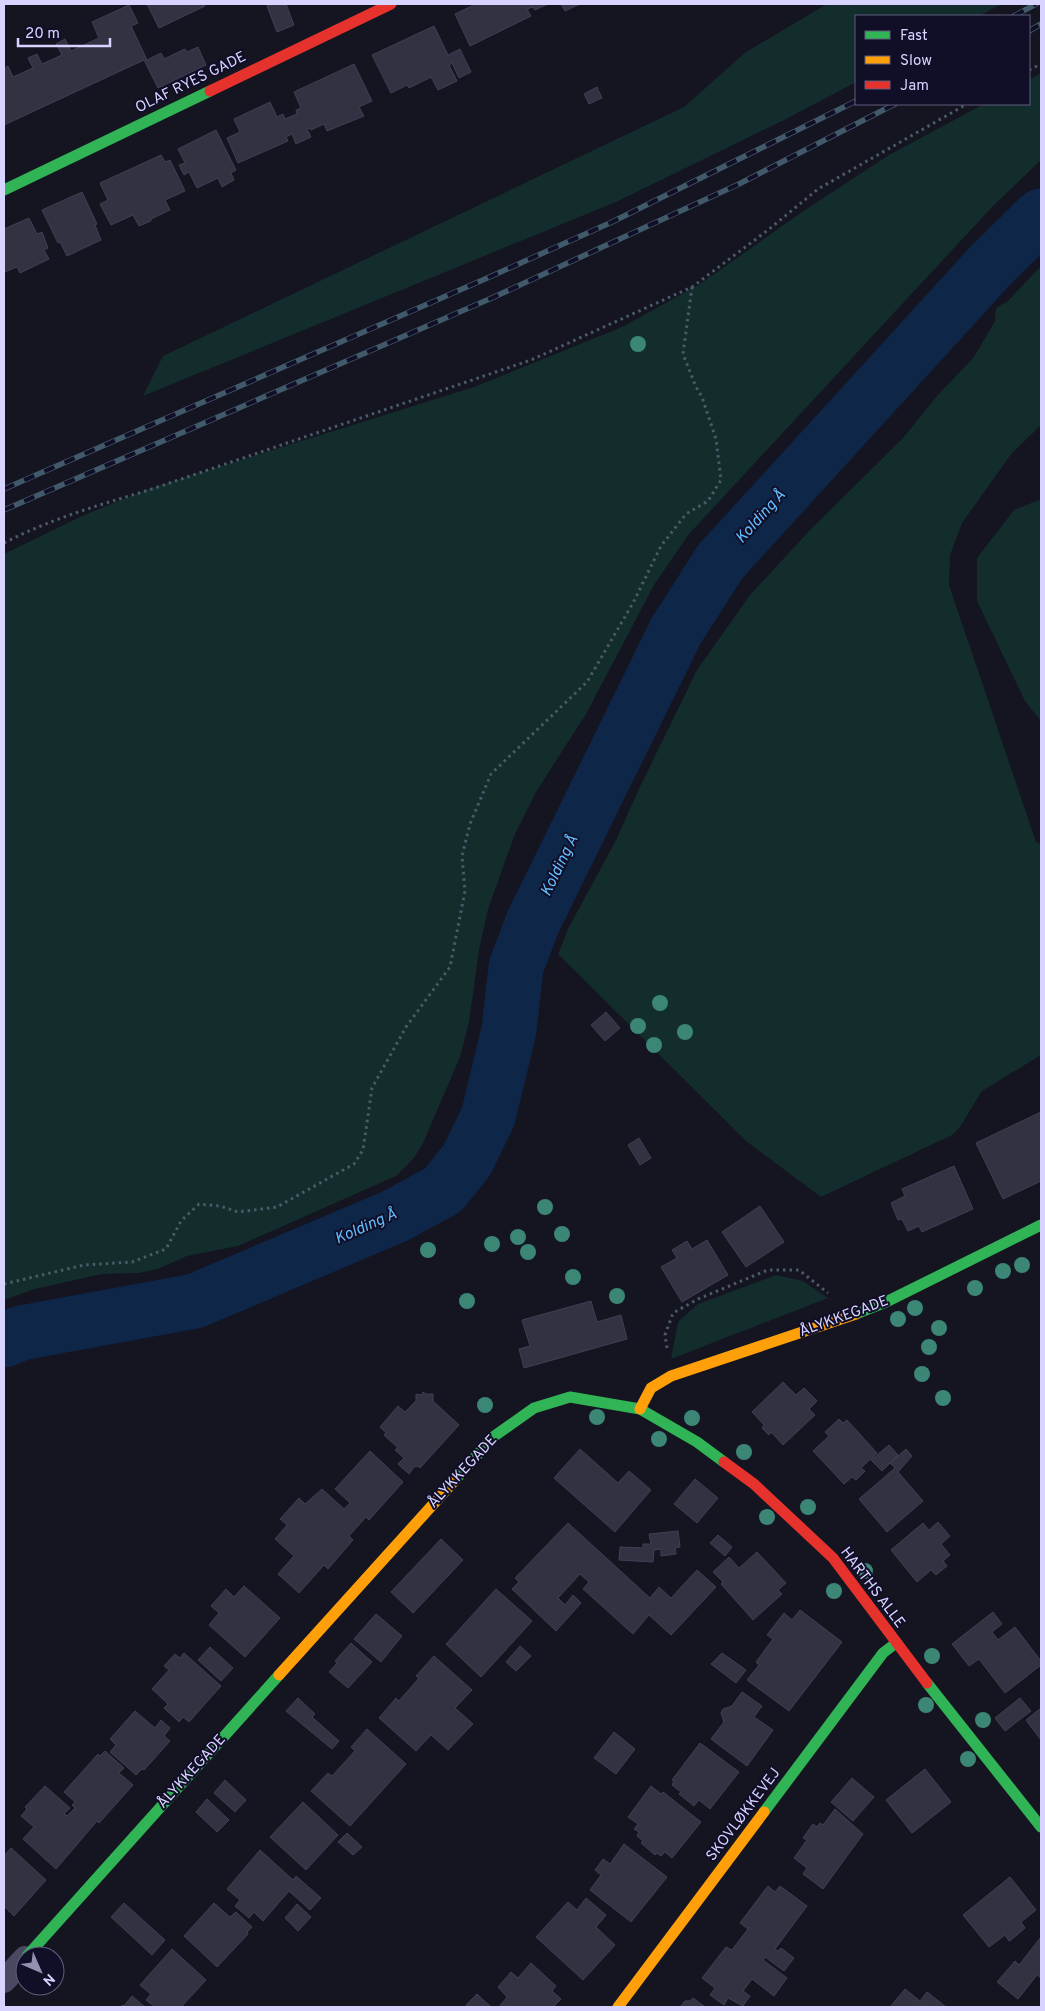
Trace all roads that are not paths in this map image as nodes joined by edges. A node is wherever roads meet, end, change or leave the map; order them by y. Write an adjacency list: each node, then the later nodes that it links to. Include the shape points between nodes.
1 (391, 4): 2 (street, OLAF RYES GADE)
2 (4, 190)
3 (1041, 1225): 4 (street, ÅLYKKEGADE, via 884,1303 671,1376 651,1388)
4 (640, 1409): 5 (street, HARTHS ALLE, via 697,1442 754,1484 833,1558); 7 (street, ÅLYKKEGADE, via 570,1397 534,1408 493,1437)
5 (896, 1643): 6 (street, HARTHS ALLE); 10 (street, SKOVLØKKEVEJ, via 883,1653)
6 (1041, 1826)
7 (36, 1946)
8 (15, 1969): 9 (street, ÅLYKKEGADE)
9 (4, 1981)
10 (618, 2007)

